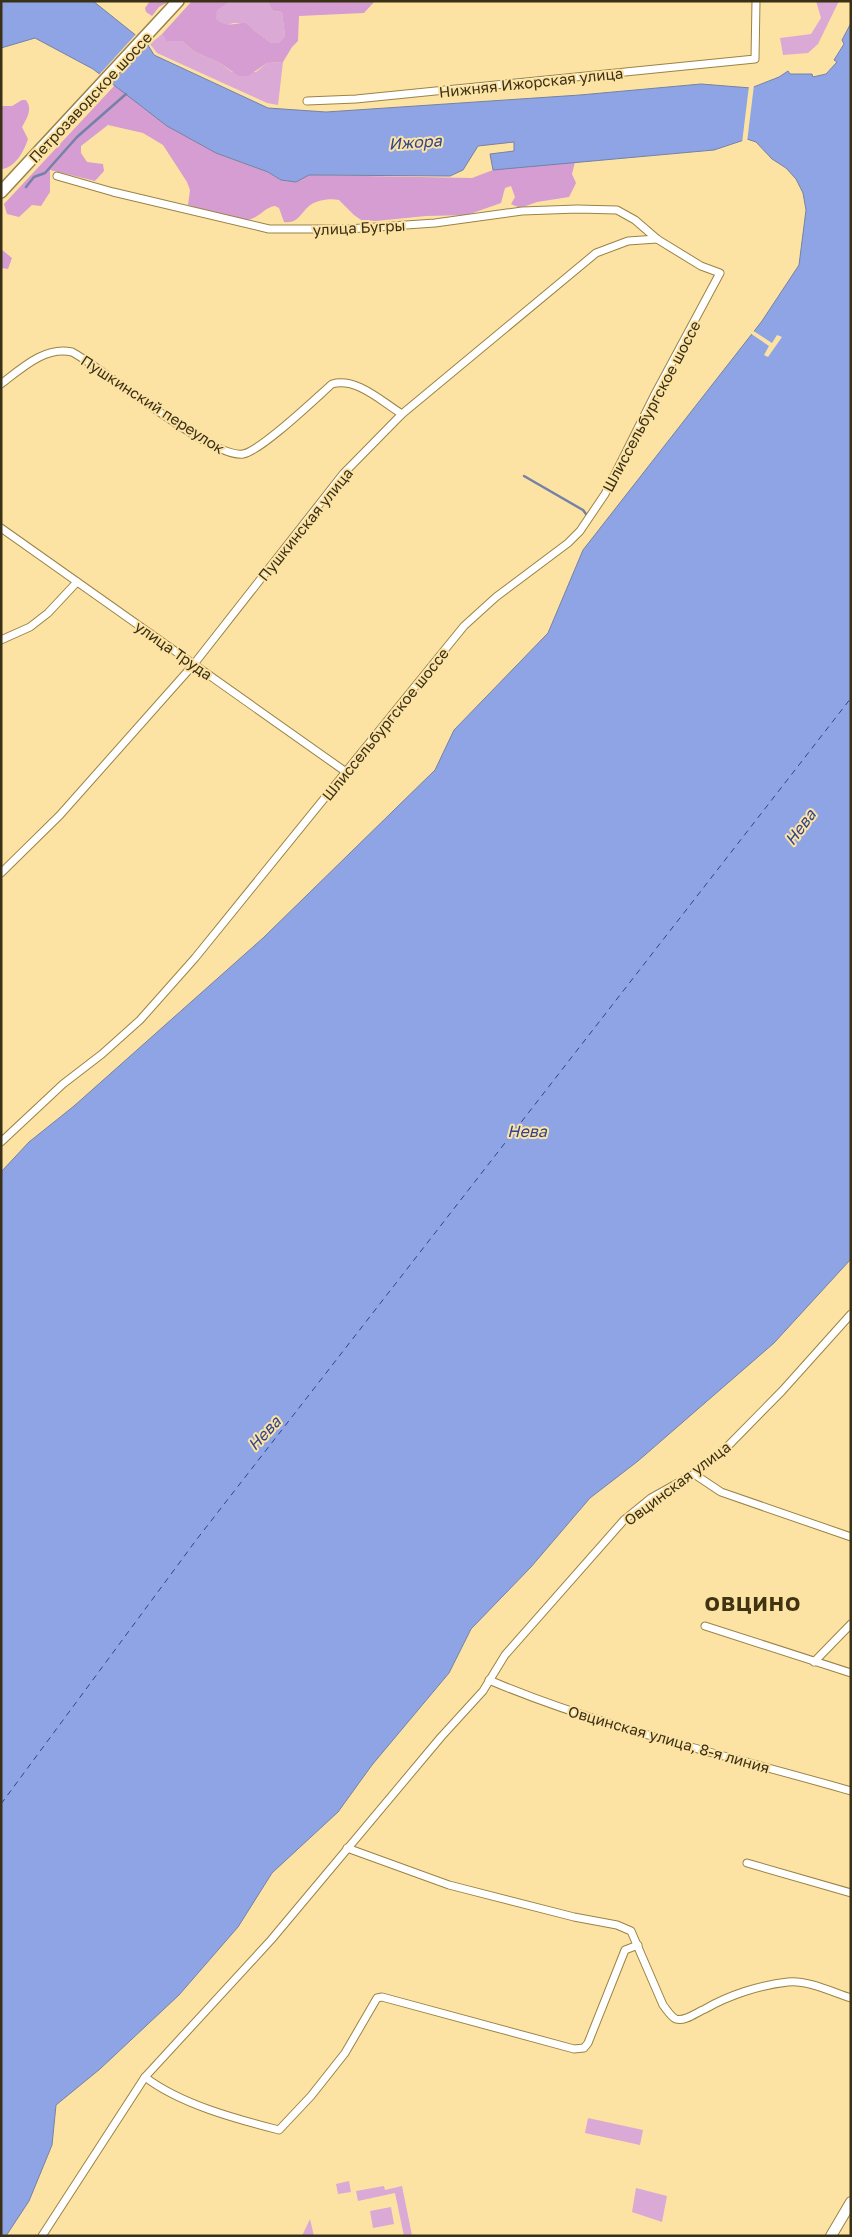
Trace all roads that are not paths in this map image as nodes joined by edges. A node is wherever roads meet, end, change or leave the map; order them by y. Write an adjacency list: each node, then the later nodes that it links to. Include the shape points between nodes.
1 (178, 1): 5 (main road, Петрозаводское шоссе)
2 (756, 1): 3 (street, Нижняя Ижорская улица, via 755,60)
3 (307, 102)
4 (57, 176): 6 (street, улица Бугры, via 269,230 368,228 577,209 617,210)
5 (1, 192)
6 (657, 239): 7 (street, улица Бугры); 9 (street, Пушкинская улица, via 628,241 596,253)
7 (720, 273): 14 (street, Шлиссельбургское шоссе, via 605,494 580,531 496,596 470,621)
8 (1, 384): 9 (street, Пушкинский переулок, via 47,353 61,349 72,352 201,439 235,454 257,448 332,384 340,382 358,387)
9 (402, 414): 13 (street, Пушкинская улица, via 343,474)
10 (1, 528): 11 (street, улица Труда)
11 (77, 582): 12 (street, via 30,627); 13 (street, улица Труда)
12 (1, 640)
13 (194, 664): 14 (street, улица Труда); 15 (street, Пушкинская улица, via 60,815)
14 (346, 772): 16 (street, Шлиссельбургское шоссе, via 195,958 140,1020 63,1084)
15 (1, 873)
16 (1, 1142)
17 (851, 1314): 18 (street, Овцинская улица, via 782,1391 726,1448)
18 (694, 1474): 19 (street, via 721,1492); 24 (street, Овцинская улица, via 651,1498 624,1520 505,1655)
19 (851, 1537)
20 (851, 1624): 22 (street)
21 (705, 1626): 22 (street)
22 (814, 1662): 23 (street)
23 (851, 1673)
24 (489, 1680): 25 (street, Овцинская улица, 8-я линия, via 615,1725); 26 (street, Овцинская улица, via 483,1691)
25 (851, 1792)
26 (347, 1848): 29 (street, via 449,1884 617,1926 631,1931); 31 (street, Овцинская улица, via 271,1940)
27 (747, 1863): 28 (street)
28 (851, 1893)
29 (638, 1945): 30 (street, via 664,2005 677,2020 742,1993 790,1982 804,1983); 31 (street, via 625,1950 584,2048 574,2049 377,1998 338,2063 279,2130 210,2110 156,2086)
30 (851, 1998)
31 (145, 2077): 33 (street, Овцинская улица)
32 (851, 2202): 34 (main road)
33 (42, 2236)
34 (830, 2236)

